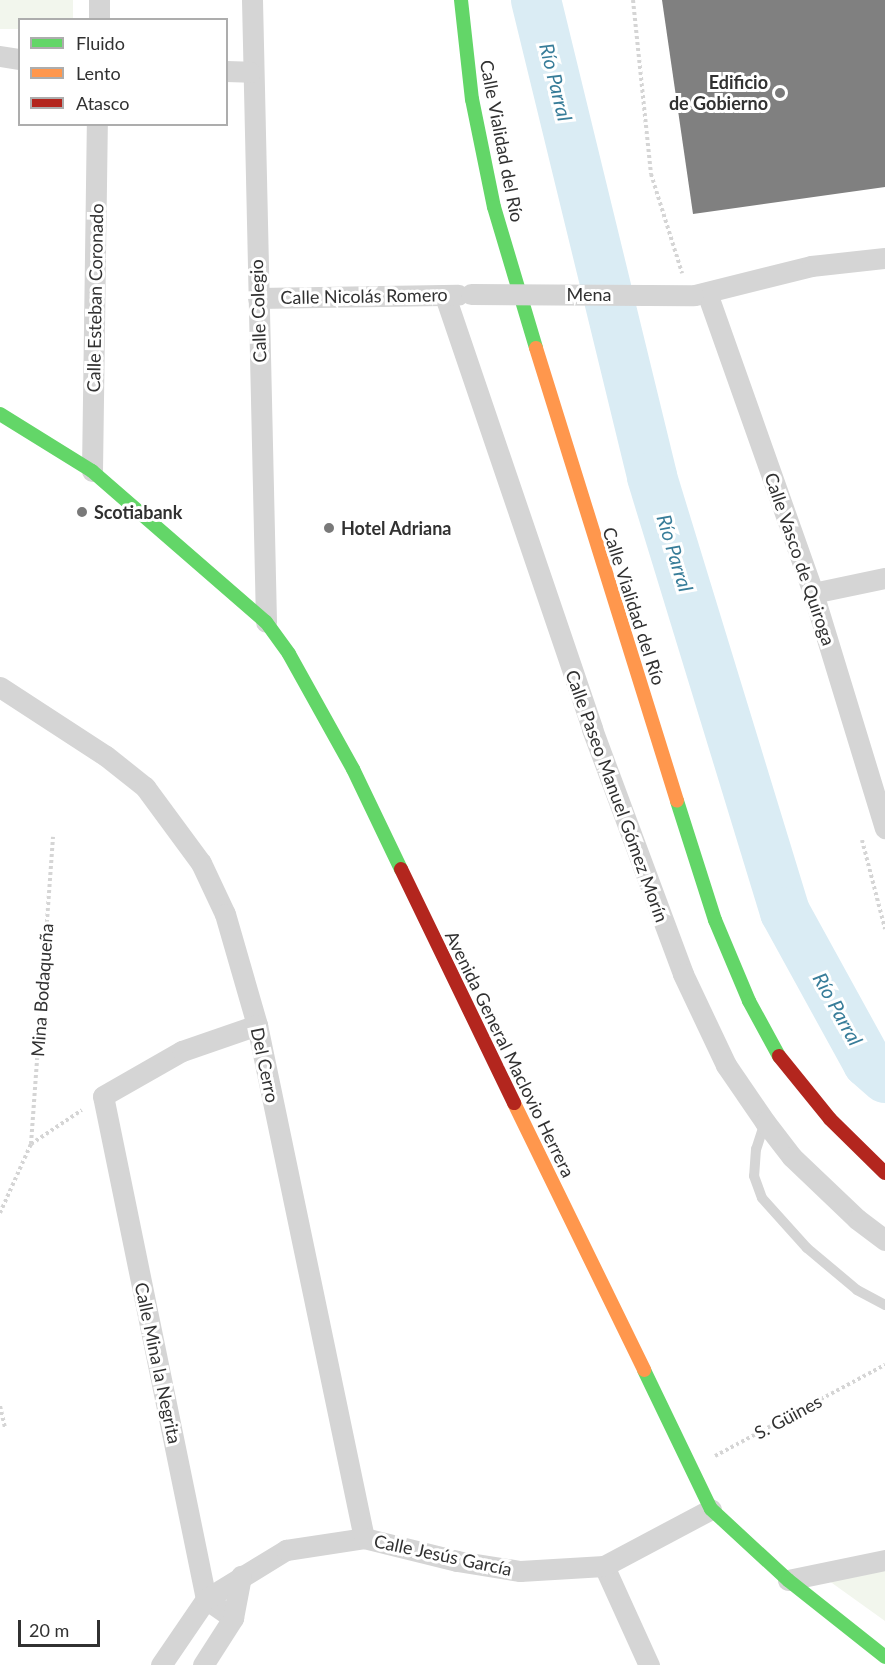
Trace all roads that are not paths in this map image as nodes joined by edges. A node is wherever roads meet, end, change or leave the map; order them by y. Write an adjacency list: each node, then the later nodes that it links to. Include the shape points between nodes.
1 (99, 0): 4 (street)
2 (252, 0): 8 (street, Calle Colegio)
3 (461, 0): 24 (street, Calle Vialidad del Río, via 472,99 494,207 567,455 715,920 749,1001 776,1052 830,1119)
4 (99, 18)
5 (0, 56): 6 (street)
6 (18, 58)
7 (228, 71): 8 (street)
8 (250, 72): 14 (street, Calle Colegio)
9 (97, 126): 16 (street, Calle Esteban Coronado)
10 (885, 258): 12 (street, Mena, via 792,269)
11 (471, 294): 12 (street, Mena, bridge); 13 (street, Calle Nicolás Romero)
12 (700, 294): 18 (street, Calle Vasco de Quiroga)
13 (445, 296): 14 (street, Calle Nicolás Romero); 23 (street, Calle Paseo Manuel Gómez Morín, via 652,896 726,1065)
14 (258, 298): 19 (street, Calle Colegio)
15 (0, 414): 16 (street, Avenida General Maclovio Herrera)
16 (92, 471): 19 (street, Avenida General Maclovio Herrera)
17 (885, 578): 18 (street)
18 (813, 593): 21 (street, Calle Vasco de Quiroga)
19 (266, 622): 27 (street, Avenida General Maclovio Herrera, via 289,654 353,769)
20 (0, 687): 22 (street, Del Cerro, via 145,787 174,824 201,863 225,914)
21 (885, 828)
22 (257, 1025): 28 (street, Del Cerro); 33 (street, Calle Mina la Negrita, via 182,1051 103,1096)
23 (765, 1122): 25 (street, Calle Paseo Manuel Gómez Morín, via 792,1157); 26 (lane, via 756,1149 754,1176 762,1198 807,1248 857,1290)
24 (885, 1173)
25 (885, 1240)
26 (885, 1305)
27 (711, 1509): 30 (street, Calle Jesús García); 32 (street, Avenida General Maclovio Herrera)
28 (364, 1538): 30 (street, Calle Jesús García, via 458,1561 520,1571); 31 (street, Calle Jesús García, via 286,1550)
29 (885, 1560): 32 (street)
30 (604, 1566): 38 (street)
31 (241, 1576): 33 (street, Calle Jesús García); 34 (street)
32 (788, 1580): 35 (street, Avenida General Maclovio Herrera)
33 (206, 1599): 34 (street); 36 (street, Calle Jesús García)
34 (233, 1618): 37 (street)
35 (885, 1657)
36 (161, 1665)
37 (203, 1665)
38 (649, 1665)

